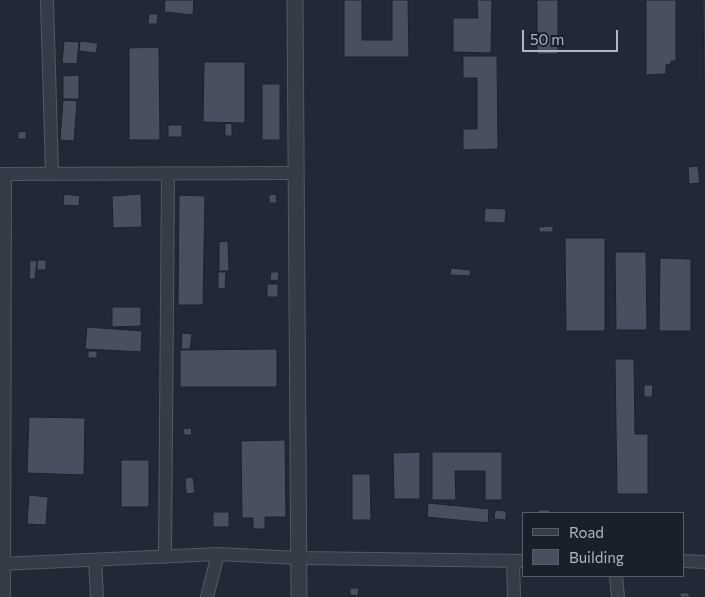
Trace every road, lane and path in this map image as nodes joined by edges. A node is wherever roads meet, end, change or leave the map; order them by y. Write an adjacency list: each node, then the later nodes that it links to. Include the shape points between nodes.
1 (46, 0): 6 (street)
2 (295, 0): 4 (street)
3 (168, 173): 4 (street); 6 (street); 8 (street)
4 (296, 173): 9 (street)
5 (2, 174): 6 (street); 14 (street)
6 (52, 174)
7 (218, 554): 8 (street); 9 (street); 18 (street)
8 (165, 556): 10 (street)
9 (299, 558): 11 (street); 19 (street)
10 (95, 560): 14 (street); 17 (street)
11 (518, 561): 20 (street)
12 (685, 561): 13 (street)
13 (705, 562)
14 (2, 564): 16 (street)
15 (616, 577): 21 (street)
16 (4, 597)
17 (97, 597)
18 (207, 597)
19 (299, 597)
20 (514, 597)
21 (618, 597)

